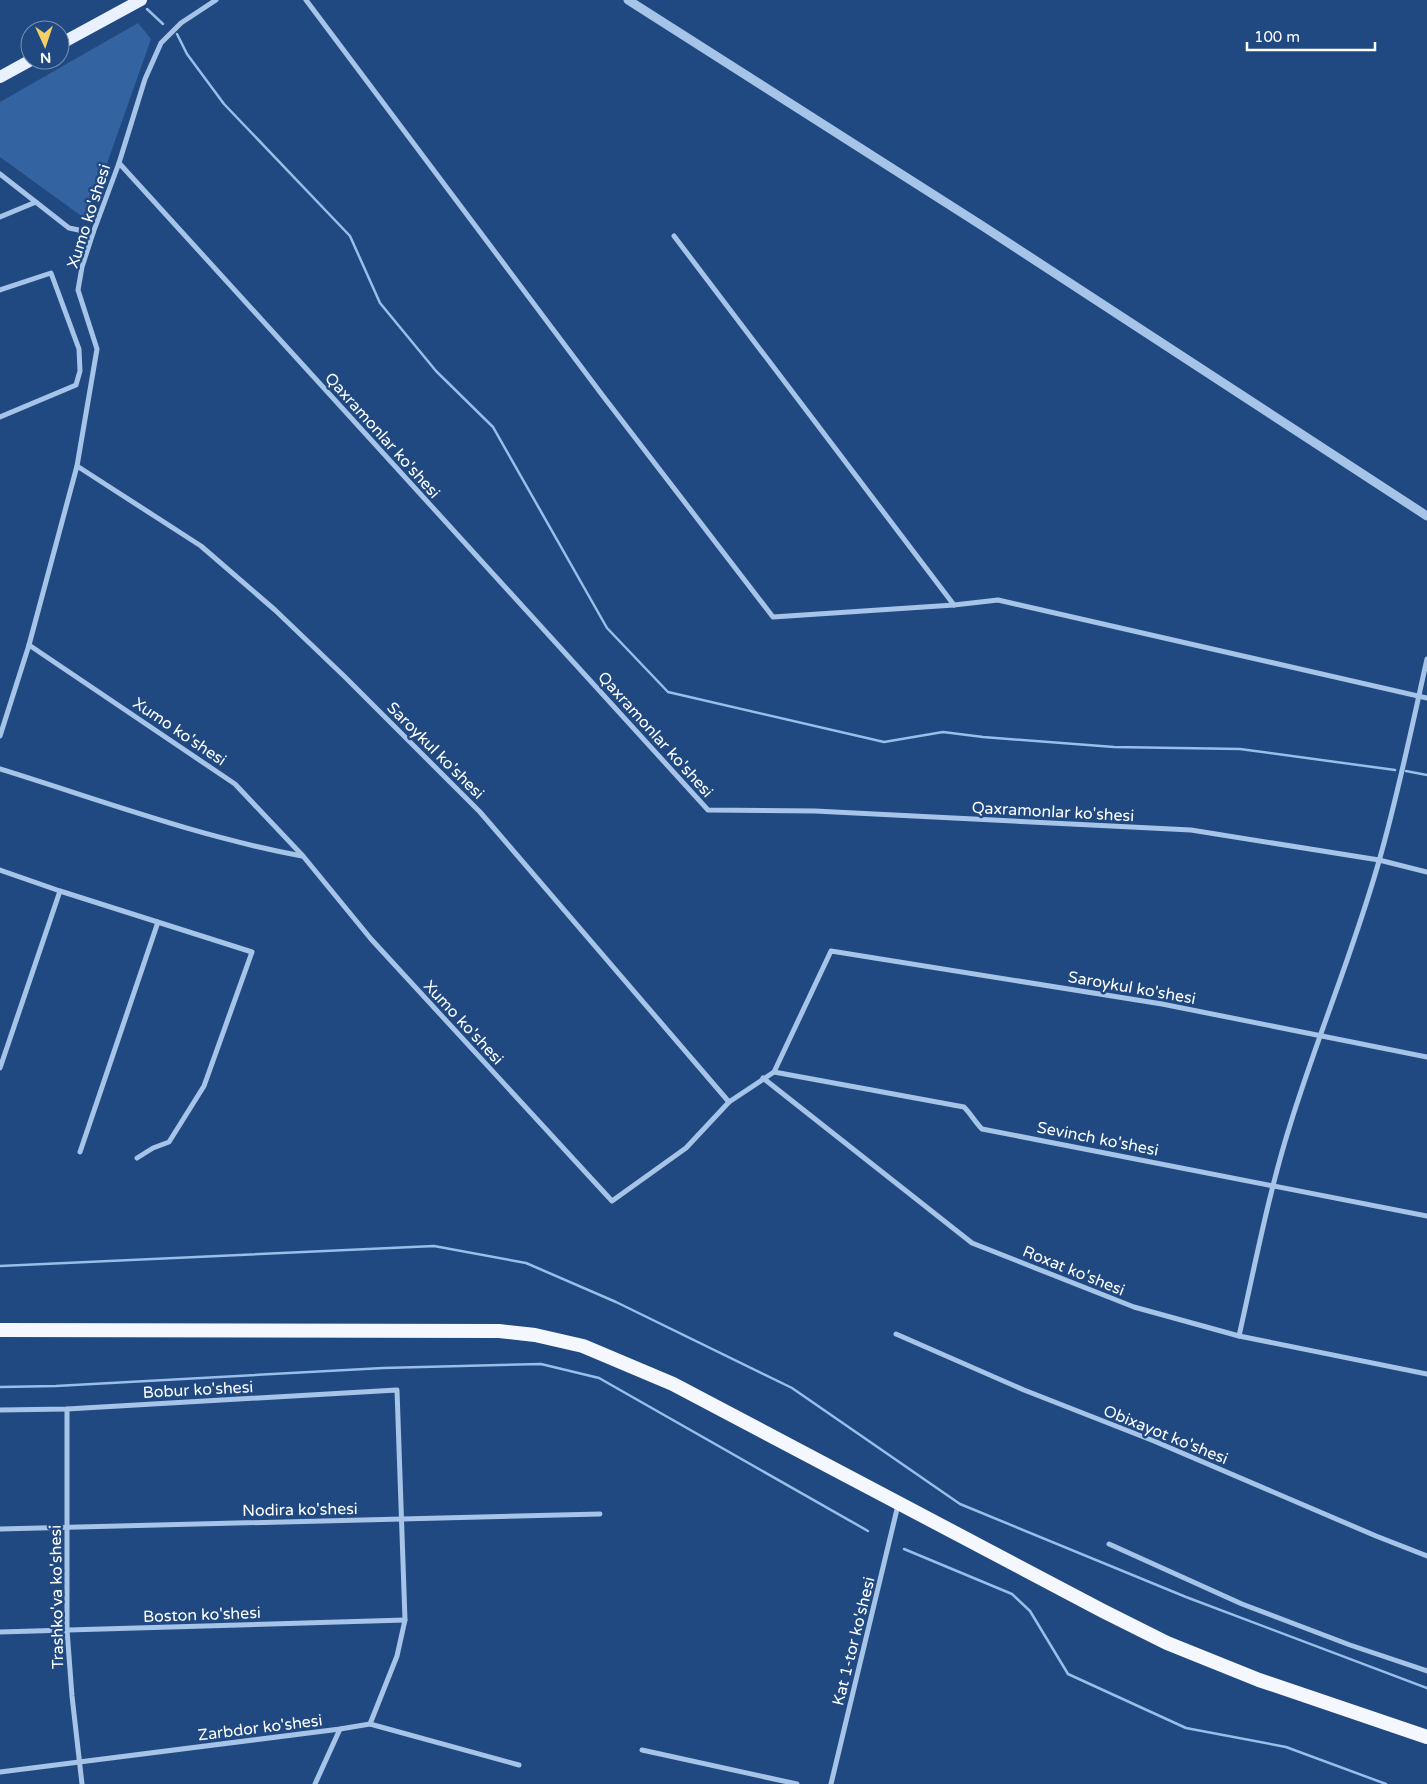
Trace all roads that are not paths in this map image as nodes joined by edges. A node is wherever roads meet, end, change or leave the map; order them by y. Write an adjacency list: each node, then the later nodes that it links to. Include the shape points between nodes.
1 (140, 0): 5 (main road)
2 (216, 0): 8 (street, Xumo ko'shesi, via 180,23 162,43 145,79)
3 (306, 0): 18 (street, via 773,617)
4 (628, 0): 17 (street)
5 (70, 38)
6 (20, 66): 7 (main road)
7 (0, 77)
8 (119, 163): 12 (street, Xumo ko'shesi); 26 (street, Qaxramonlar ko'shesi, via 708,810 815,811 1191,830)
9 (0, 174): 10 (street)
10 (36, 202): 11 (street); 12 (street, via 69,228)
11 (0, 216)
12 (93, 233): 16 (street, Xumo ko'shesi, via 78,290 97,349)
13 (674, 236): 18 (street)
14 (0, 290): 15 (street, via 51,273 79,349 80,370 76,385)
15 (0, 417)
16 (77, 466): 19 (street, Xumo ko'shesi); 36 (street, Saroykul ko'shesi, via 201,546 345,677 480,812)
17 (1427, 516)
18 (954, 605): 21 (street, via 998,600)
19 (29, 645): 23 (street, Xumo ko'shesi); 25 (street, Xumo ko'shesi, via 235,784)
20 (1427, 659): 21 (street)
21 (1419, 696): 22 (street); 26 (street)
22 (1427, 698)
23 (0, 736)
24 (0, 768): 25 (street, via 212,836)
25 (303, 856): 36 (street, Xumo ko'shesi, via 371,939 612,1201 686,1148)
26 (1379, 860): 28 (street, Qaxramonlar ko'shesi); 31 (street, via 1352,947)
27 (0, 870): 29 (street)
28 (1427, 872)
29 (60, 892): 30 (street); 33 (street)
30 (158, 922): 37 (street); 38 (street, via 252,952 204,1086 169,1142)
31 (1319, 1035): 32 (street, Saroykul ko'shesi); 34 (street, Saroykul ko'shesi, via 1162,1004 831,951); 39 (street)
32 (1427, 1057)
33 (0, 1068)
34 (774, 1072): 35 (street); 39 (street, Sevinch ko'shesi, via 964,1107 982,1129)
35 (763, 1078): 36 (street); 43 (street, Roxat ko'shesi, via 972,1243 1134,1307)
36 (729, 1102)
37 (80, 1152)
38 (137, 1158)
39 (1274, 1185): 40 (street, Sevinch ko'shesi); 43 (street)
40 (1427, 1216)
41 (0, 1330): 47 (highway, via 464,1330 556,1339 582,1346 673,1384)
42 (896, 1334): 53 (street, Obixayot ko'shesi)
43 (1239, 1336): 44 (street, Roxat ko'shesi)
44 (1427, 1374)
45 (66, 1409): 46 (street, Bobur ko'shesi); 49 (street, Bobur ko'shesi, via 396,1390); 50 (street, Trashko'va ko'shesi)
46 (0, 1410)
47 (899, 1503): 60 (highway, via 1167,1642 1259,1680); 68 (street, Kat 1-tor ko'shesi)
48 (600, 1514): 49 (street, Nodira ko'shesi)
49 (402, 1519): 50 (street, Nodira ko'shesi); 54 (street)
50 (68, 1527): 51 (street, Nodira ko'shesi); 55 (street, Trashko'va ko'shesi)
51 (0, 1529)
52 (1109, 1544): 57 (street, via 1242,1604)
53 (1427, 1556)
54 (405, 1620): 55 (street, Boston ko'shesi); 58 (street, via 397,1656)
55 (67, 1630): 56 (street, Boston ko'shesi); 62 (street, Trashko'va ko'shesi)
56 (0, 1632)
57 (1427, 1671)
58 (370, 1724): 59 (street, Zarbdor ko'shesi); 63 (street, Zarbdor ko'shesi)
59 (340, 1729): 62 (street, Zarbdor ko'shesi); 66 (street)
60 (1427, 1738)
61 (642, 1750): 67 (street)
62 (79, 1762): 64 (street, Zarbdor ko'shesi); 65 (street, Trashko'va ko'shesi)
63 (518, 1765)
64 (0, 1772)
65 (82, 1784)
66 (315, 1784)
67 (797, 1784)
68 (831, 1784)

